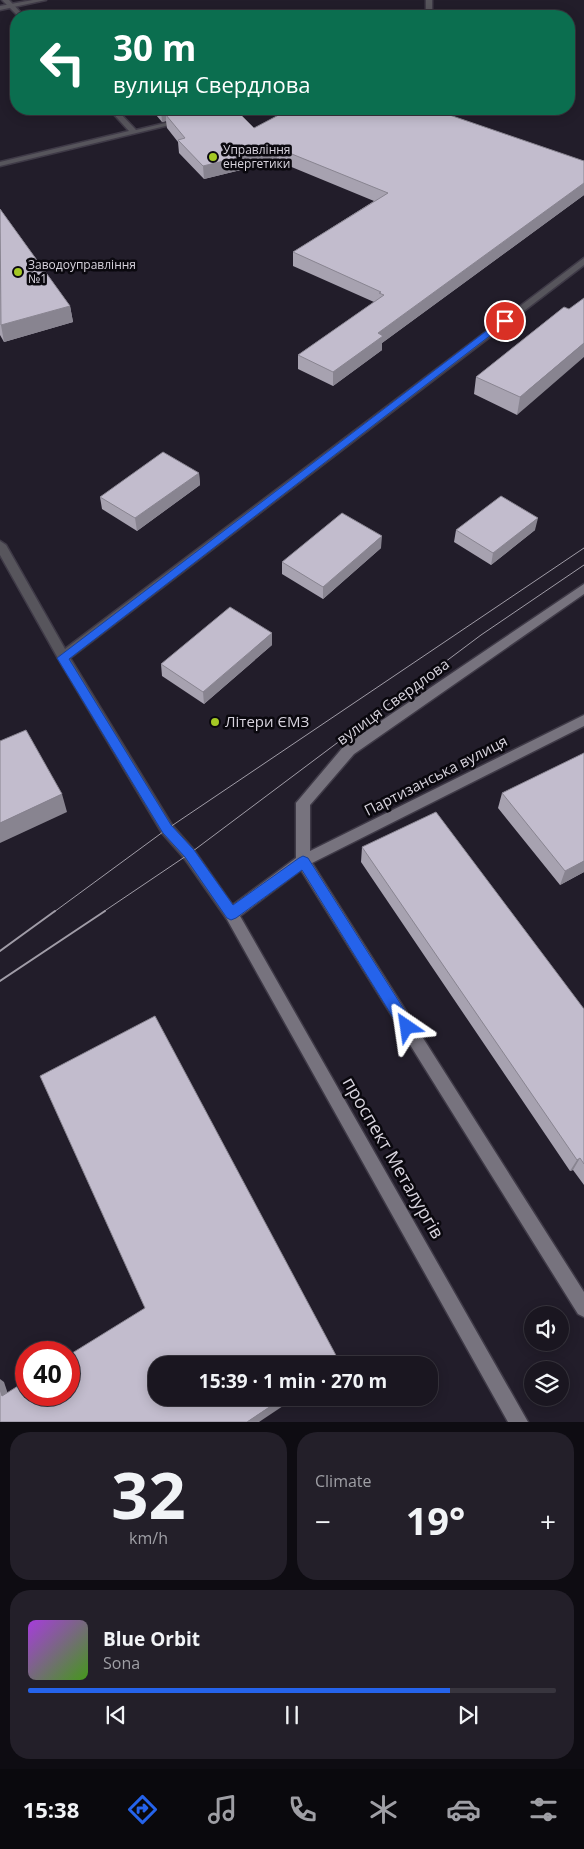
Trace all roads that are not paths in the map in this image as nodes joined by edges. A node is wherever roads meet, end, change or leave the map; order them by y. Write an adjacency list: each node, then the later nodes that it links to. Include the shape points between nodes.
1 (5, 0): 3 (street)
2 (43, 0): 3 (street)
3 (11, 6): 4 (street); 5 (street)
4 (0, 8)
5 (15, 10)
6 (118, 115): 8 (street)
7 (190, 119): 8 (street)
8 (134, 132): 9 (street)
9 (0, 164)
10 (584, 261): 13 (street)
11 (0, 545): 13 (street)
12 (584, 588): 15 (street, вулиця Свердлова, via 349,750 303,803)
13 (63, 658): 16 (street, via 167,829 189,854)
14 (584, 720): 15 (street, Партизанська вулиця)
15 (303, 861): 16 (street); 17 (street)
16 (231, 914): 18 (street, проспект Металургів)
17 (584, 1308)
18 (519, 1422)

